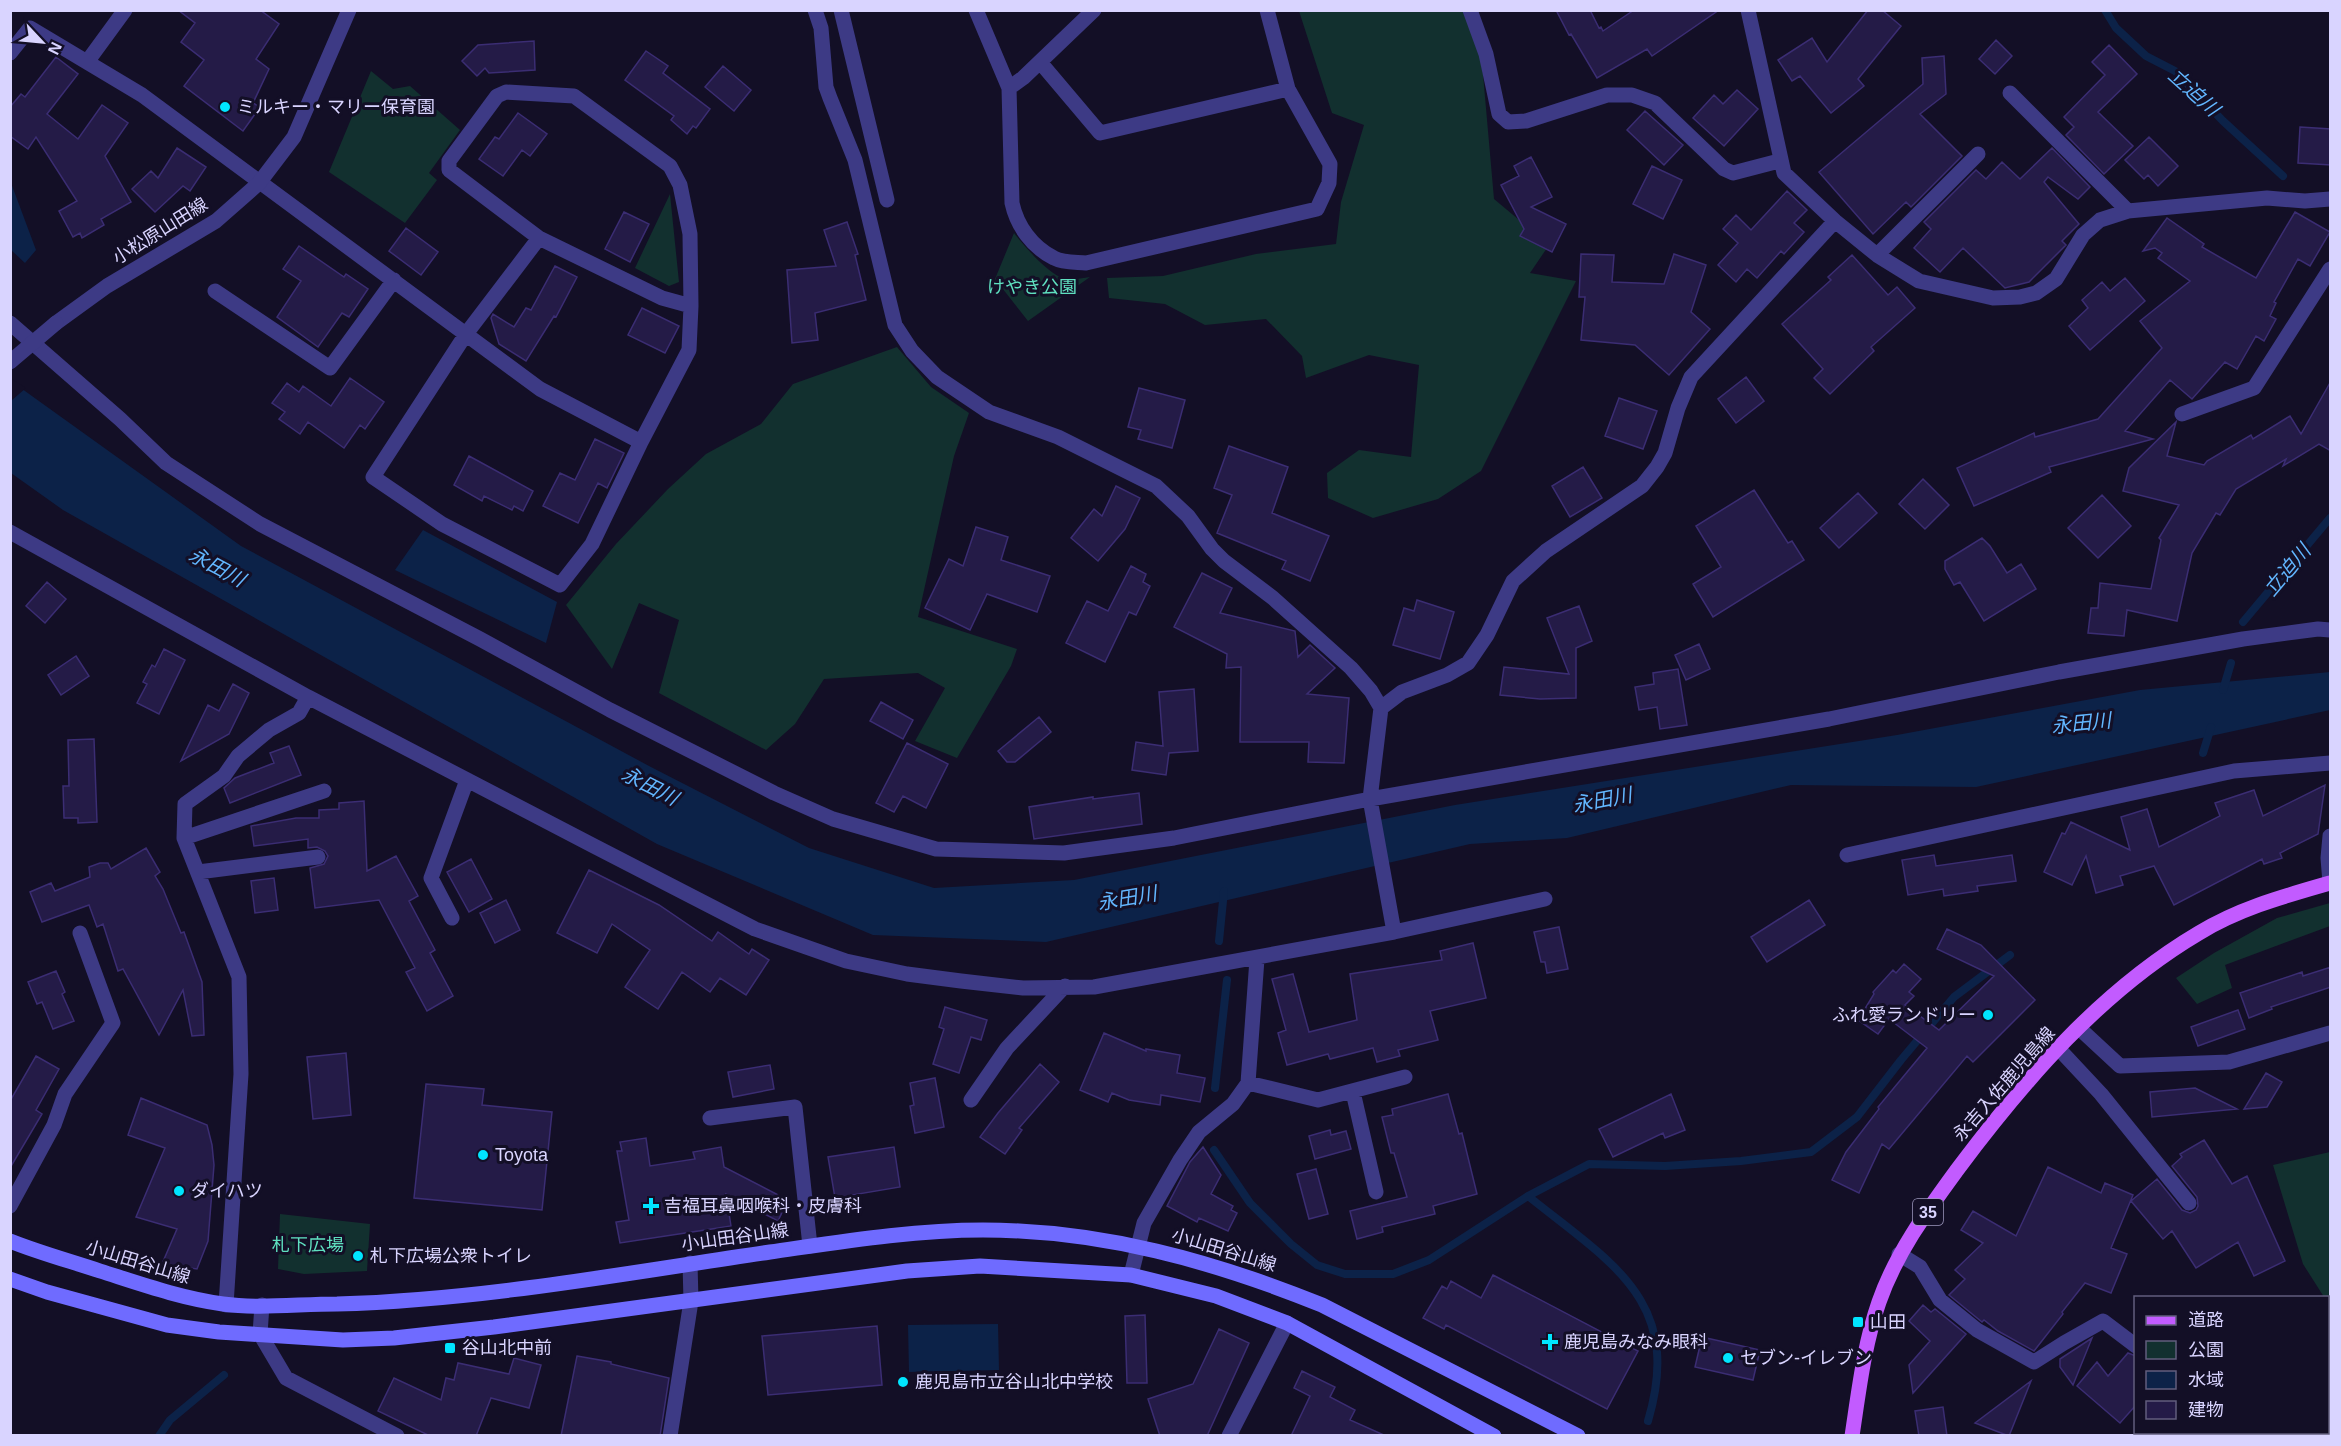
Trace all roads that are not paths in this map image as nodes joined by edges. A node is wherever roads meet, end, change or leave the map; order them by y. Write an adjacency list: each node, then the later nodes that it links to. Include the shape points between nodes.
1 (125, 10): 11 (street)
2 (349, 10): 18 (street, 小松原山田線, via 294,137)
3 (815, 10): 37 (street, via 822,28 826,87 855,160 896,325 912,351 937,377 989,412 1058,437 1156,486 1188,516 1224,561 1258,585 1351,668)
4 (841, 10): 20 (street)
5 (976, 10): 13 (street)
6 (1094, 10): 12 (street)
7 (1267, 10): 14 (street)
8 (1470, 10): 17 (street, via 1499,114 1508,122 1526,121 1607,95 1632,95 1655,103 1724,169 1733,173)
9 (1748, 10): 17 (street)
10 (10, 53): 11 (street, via 30,28)
11 (87, 62): 18 (street, via 142,95)
12 (1040, 62): 13 (street); 14 (street, via 1100,133)
13 (1009, 88): 14 (street, via 1012,203 1016,219 1038,247 1054,258 1086,263 1317,209 1329,183 1330,164)
14 (1288, 89)
15 (2010, 93): 21 (street)
16 (1978, 154): 24 (street)
17 (1779, 161): 22 (street, via 1784,173)
18 (259, 183): 26 (street); 31 (street, 小松原山田線, bridge, via 216,221 107,286)
19 (2331, 199): 21 (street, via 2267,198)
20 (887, 200)
21 (2128, 211): 24 (street, via 2100,220 2083,235 2056,279 2020,297 1993,298 1919,281)
22 (1835, 221): 24 (street); 37 (street, via 1691,377 1665,453 1642,486 1546,551 1514,581 1468,663 1402,692)
23 (539, 238): 28 (street, via 662,298); 28 (street, via 449,170 449,161 497,96 506,92 574,96 670,166 680,185 690,234); 30 (street)
24 (1877, 255)
25 (2331, 268): 32 (street, via 2254,388)
26 (394, 280): 27 (street, via 330,368); 30 (street)
27 (215, 291)
28 (692, 306): 33 (street, via 689,350)
29 (10, 323): 41 (street, via 166,463 260,524 621,715 833,819 936,849 1064,853 1173,838)
30 (466, 334): 33 (street, via 540,389); 33 (street, via 374,477 442,524 560,585 592,544)
31 (10, 362)
32 (2182, 414)
33 (641, 442)
34 (10, 532): 36 (street)
35 (2331, 630): 41 (street, via 2232,641 1830,719)
36 (308, 697): 39 (street); 43 (street, via 299,713 268,730 238,756 224,776 185,804)
37 (1382, 708): 41 (street)
38 (2331, 763): 44 (street, via 2234,771)
39 (467, 780): 49 (street, via 431,878); 53 (street, via 755,929 795,944 907,975 1023,988)
40 (324, 791): 43 (street)
41 (1370, 799): 50 (street)
42 (2331, 836): 47 (street)
43 (184, 838): 46 (street)
44 (1847, 855)
45 (318, 857): 46 (street)
46 (198, 872): 73 (street, via 239,978 241,1074)
47 (2330, 883): 54 (main road, 永吉入佐鹿児島線 / 35, via 2250,907 2201,932 2144,969)
48 (1545, 899): 50 (street)
49 (452, 918)
50 (1394, 932): 52 (street)
51 (80, 933): 64 (street, via 113,1023 65,1094 54,1125)
52 (1257, 959): 53 (street, via 1094,987); 58 (street)
53 (1065, 986): 60 (street, via 1007,1048)
54 (2079, 1028): 55 (street, via 2120,1066 2229,1062); 56 (main road, 永吉入佐鹿児島線 / 35)
55 (2331, 1033)
56 (2058, 1048): 63 (street, via 2101,1094); 68 (main road, 永吉入佐鹿児島線 / 35, via 1989,1127)
57 (1405, 1077): 59 (street)
58 (1248, 1083): 59 (street, via 1318,1100); 66 (street, via 1233,1104 1199,1132 1144,1223)
59 (1353, 1092): 62 (street)
60 (971, 1100)
61 (710, 1118): 67 (street, via 795,1107)
62 (1376, 1192)
63 (2189, 1203)
64 (10, 1206)
65 (10, 1241): 73 (main road, 小山田谷山線, via 174,1296)
66 (1137, 1245): 67 (main road, 小山田谷山線, via 1070,1235 983,1230); 70 (street); 82 (main road, 小山田谷山線, via 1254,1277 1322,1305)
67 (810, 1246): 69 (main road, 小山田谷山線)
68 (1899, 1254): 77 (street, via 1920,1267 1940,1300 1977,1330 2034,1362 2103,1321); 83 (main road, 永吉入佐鹿児島線 / 35, via 1879,1301 1865,1351)
69 (690, 1263): 72 (street); 74 (main road, 小山田谷山線, via 428,1299)
70 (1131, 1275): 72 (main road, via 980,1266 907,1271); 75 (main road, via 1216,1296)
71 (10, 1279): 76 (main road, via 167,1325)
72 (692, 1301): 76 (main road, via 394,1338 343,1340); 79 (street)
73 (226, 1305): 74 (main road, 小山田谷山線)
74 (262, 1305): 76 (street)
75 (1287, 1323): 80 (street); 81 (main road)
76 (260, 1334): 78 (street, via 286,1378)
77 (2134, 1344)
78 (397, 1436)
79 (670, 1436)
80 (1229, 1436)
81 (1494, 1436)
82 (1578, 1436)
83 (1852, 1436)

